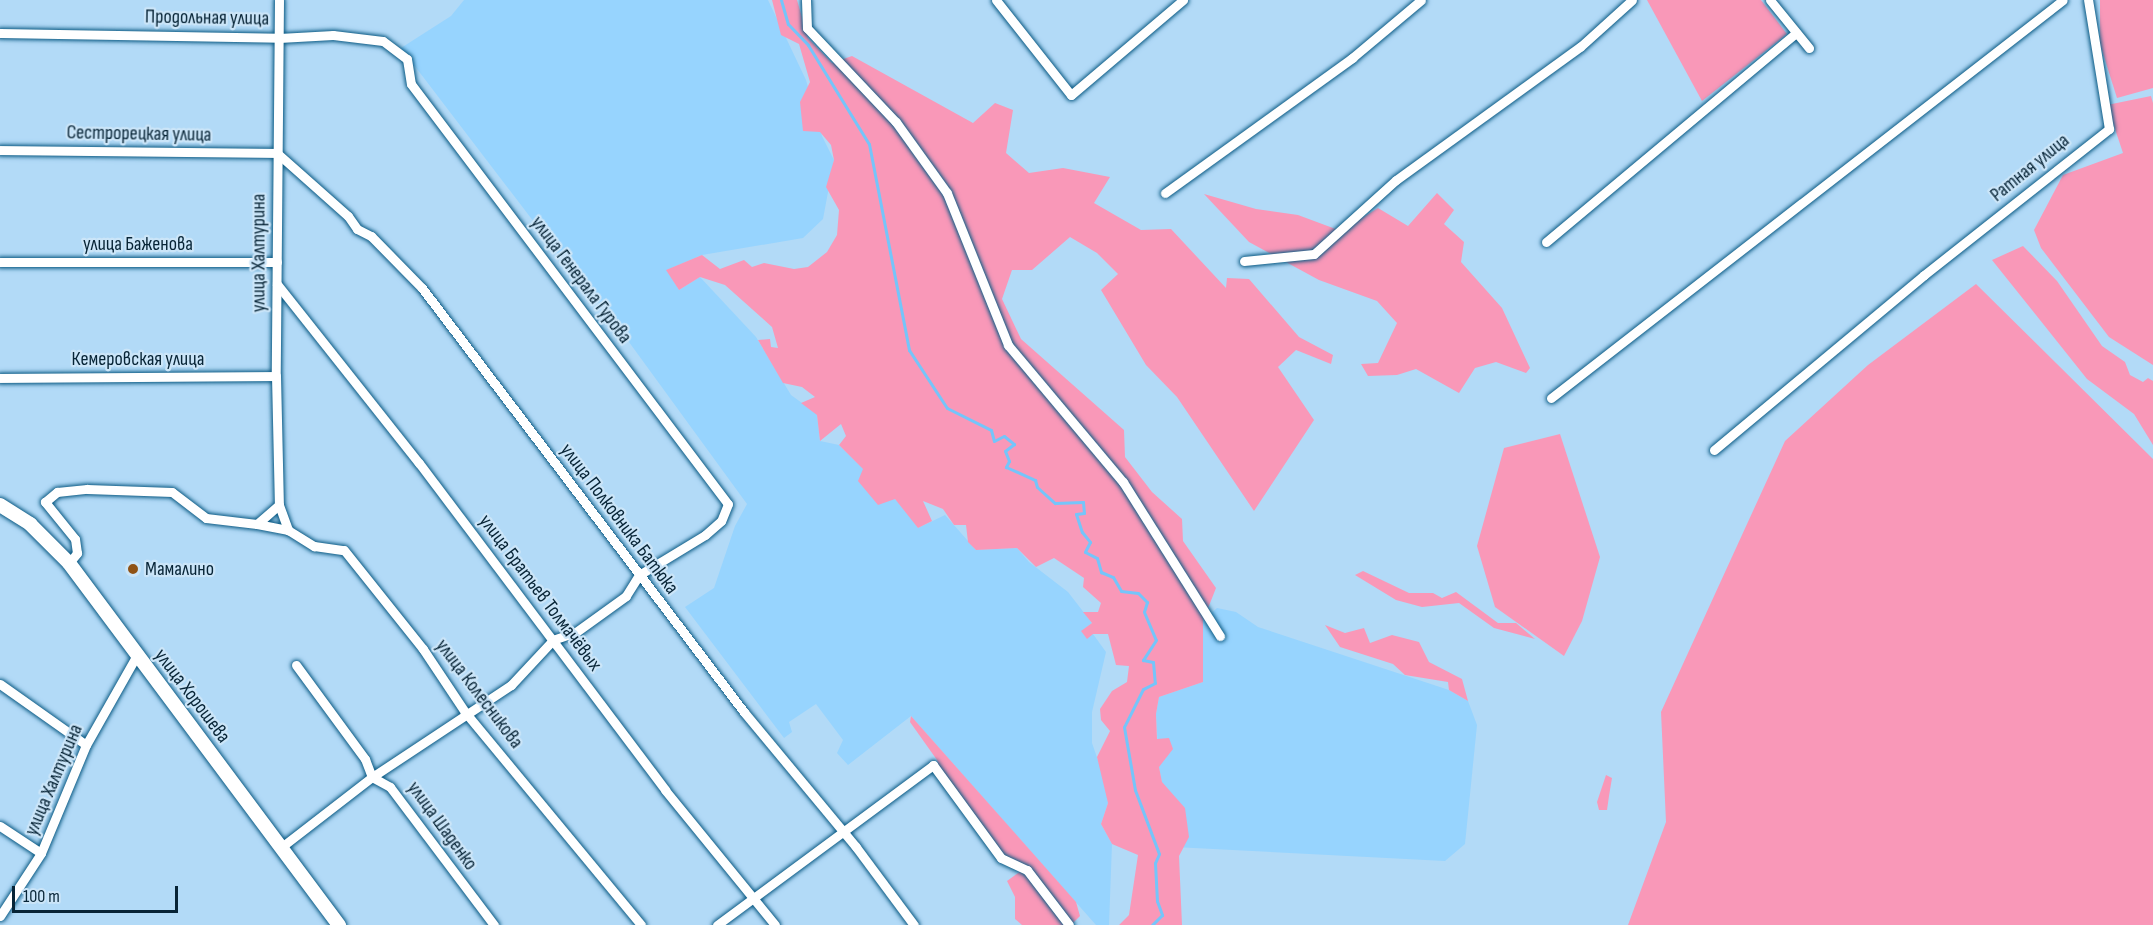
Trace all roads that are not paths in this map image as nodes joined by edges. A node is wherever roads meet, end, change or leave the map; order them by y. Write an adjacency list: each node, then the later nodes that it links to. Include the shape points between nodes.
1 (279, 0): 12 (street, улица Халтурина)
2 (806, 0): 33 (street, via 807,28 896,122 948,193 1008,345 1123,482)
3 (996, 0): 4 (street, via 1071,95)
4 (1183, 0)
5 (1421, 0): 17 (street, via 1352,58)
6 (1632, 0): 19 (street, via 1580,47 1396,180 1314,254)
7 (1770, 0): 11 (street)
8 (2062, 0): 25 (street)
9 (2088, 0): 26 (street, Ратная улица, via 2109,129)
10 (0, 33): 12 (street, Продольная улица)
11 (1797, 33): 13 (street); 18 (street)
12 (279, 38): 14 (street, Продольная улица, via 362,36 383,41); 16 (street, улица Халтурина)
13 (1809, 48)
14 (407, 59): 32 (street, улица Генерала Гурова, via 411,84 728,504 722,521 705,536)
15 (0, 150): 16 (street, Сестрорецкая улица)
16 (277, 153): 21 (street, улица Халтурина); 32 (street, улица Полковника Батюка, via 348,216 357,229 371,236 422,288)
17 (1165, 193)
18 (1546, 242)
19 (1244, 261)
20 (0, 262): 21 (street, улица Баженова)
21 (277, 262): 22 (street, улица Халтурина)
22 (277, 284): 23 (street, улица Халтурина); 34 (street, улица Братьев Толмачёвых)
23 (276, 376): 24 (street, Кемеровская улица); 28 (street, улица Халтурина)
24 (0, 378)
25 (1551, 398)
26 (1714, 450)
27 (0, 505): 31 (main road, улица Хорошева, via 30,524)
28 (279, 505): 29 (street); 30 (street)
29 (257, 524): 30 (street); 31 (street, via 206,518 172,492 57,492 45,502 75,539 77,553)
30 (288, 530): 38 (street, улица Колесникова, via 314,546 344,550 423,649)
31 (69, 563): 35 (main road, улица Хорошева)
32 (639, 575): 34 (street, via 626,597 576,632); 42 (street, улица Полковника Батюка)
33 (1220, 636)
34 (553, 640): 38 (street, via 510,685); 45 (street, улица Братьев Толмачёвых, via 665,790)
35 (137, 655): 39 (street, улица Халтурина); 43 (main road, улица Хорошева)
36 (296, 665): 40 (street, улица Шаденко, via 365,759)
37 (0, 684): 39 (street)
38 (465, 712): 40 (street, via 429,742); 49 (street, улица Колесникова)
39 (86, 745): 44 (street, улица Халтурина)
40 (372, 777): 43 (street); 48 (street, улица Шаденко, via 390,787)
41 (0, 826): 44 (street)
42 (840, 831): 45 (street); 52 (street, улица Полковника Батюка); 53 (street, via 933,765 1001,858 1027,870)
43 (280, 848): 47 (main road, улица Хорошева)
44 (41, 853): 46 (street, улица Халтурина)
45 (755, 900): 50 (street); 51 (street, улица Братьев Толмачёвых)
46 (0, 916)
47 (339, 925)
48 (494, 925)
49 (641, 925)
50 (717, 925)
51 (775, 925)
52 (914, 925)
53 (1069, 925)

